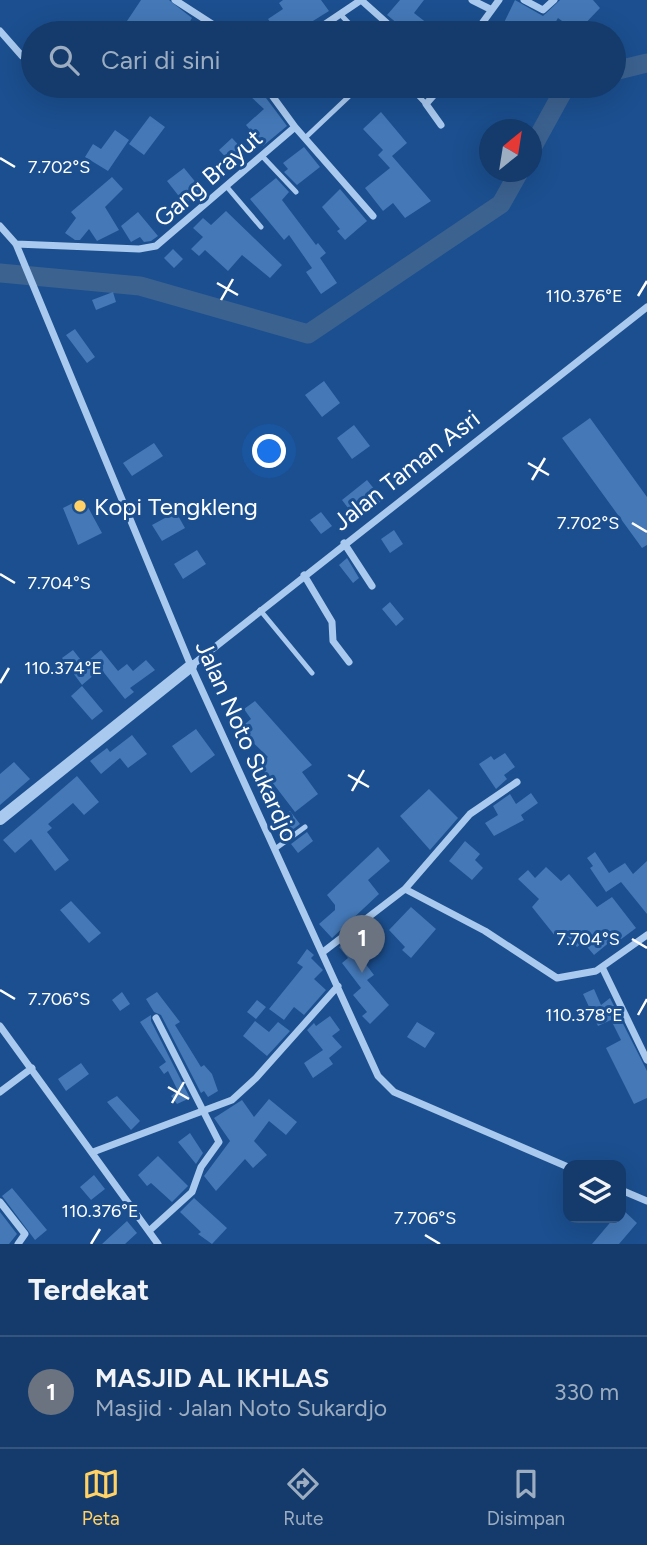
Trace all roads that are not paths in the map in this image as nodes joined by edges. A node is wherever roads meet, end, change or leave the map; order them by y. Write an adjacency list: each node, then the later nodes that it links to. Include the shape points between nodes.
1 (175, 0): 7 (street)
2 (361, 0): 9 (street); 13 (street)
3 (472, 0): 8 (street)
4 (499, 0): 8 (street)
5 (524, 0): 6 (street, via 543,10)
6 (554, 0)
7 (185, 3): 10 (street)
8 (490, 9): 14 (street)
9 (342, 16): 11 (street); 12 (lane)
10 (210, 21)
11 (333, 21)
12 (347, 21)
13 (385, 21)
14 (482, 21)
15 (0, 31): 16 (street)
16 (21, 55)
17 (274, 98): 23 (street)
18 (347, 98): 24 (lane)
19 (420, 98): 21 (lane)
20 (431, 98): 21 (street)
21 (426, 104): 22 (street)
22 (441, 125)
23 (295, 127): 24 (street); 25 (street, Gang Brayut)
24 (305, 138): 28 (street)
25 (263, 157): 26 (street, Gang Brayut); 27 (lane)
26 (227, 187): 30 (lane); 31 (street, Gang Brayut, via 163,243 149,248)
27 (296, 192)
28 (373, 216)
29 (0, 226): 31 (street, Jalan Noto Sukardjo)
30 (261, 227)
31 (16, 244): 38 (street, Jalan Noto Sukardjo)
32 (646, 309): 33 (street, Jalan Taman Asri)
33 (344, 543): 34 (street, Jalan Taman Asri); 35 (street)
34 (304, 575): 36 (street, Jalan Taman Asri); 37 (street, via 332,622 333,641)
35 (372, 586)
36 (260, 610): 38 (street, Jalan Taman Asri); 39 (lane)
37 (349, 662)
38 (191, 666): 41 (street); 43 (street, Jalan Noto Sukardjo)
39 (312, 673)
40 (517, 782): 44 (street, via 470,814)
41 (0, 819)
42 (305, 827): 43 (lane)
43 (275, 849): 48 (street, Jalan Noto Sukardjo)
44 (405, 889): 48 (street); 49 (street, via 494,937 550,975 568,978)
45 (647, 935): 47 (street)
46 (647, 945): 47 (street)
47 (633, 946): 49 (street)
48 (323, 952): 50 (street, Jalan Noto Sukardjo)
49 (602, 968): 53 (street)
50 (338, 986): 56 (street, via 242,1093); 58 (street, Jalan Noto Sukardjo, via 370,1061 394,1093)
51 (156, 1018): 56 (street)
52 (0, 1026): 54 (street)
53 (647, 1060)
54 (32, 1068): 55 (street); 57 (street)
55 (0, 1092)
56 (205, 1111): 57 (street); 62 (street, via 218,1146 201,1167 192,1192)
57 (93, 1152): 62 (street)
58 (563, 1165)
59 (626, 1192): 61 (street)
60 (0, 1202): 63 (street, via 25,1237)
61 (647, 1202)
62 (149, 1231): 64 (street)
63 (18, 1244)
64 (158, 1244)

